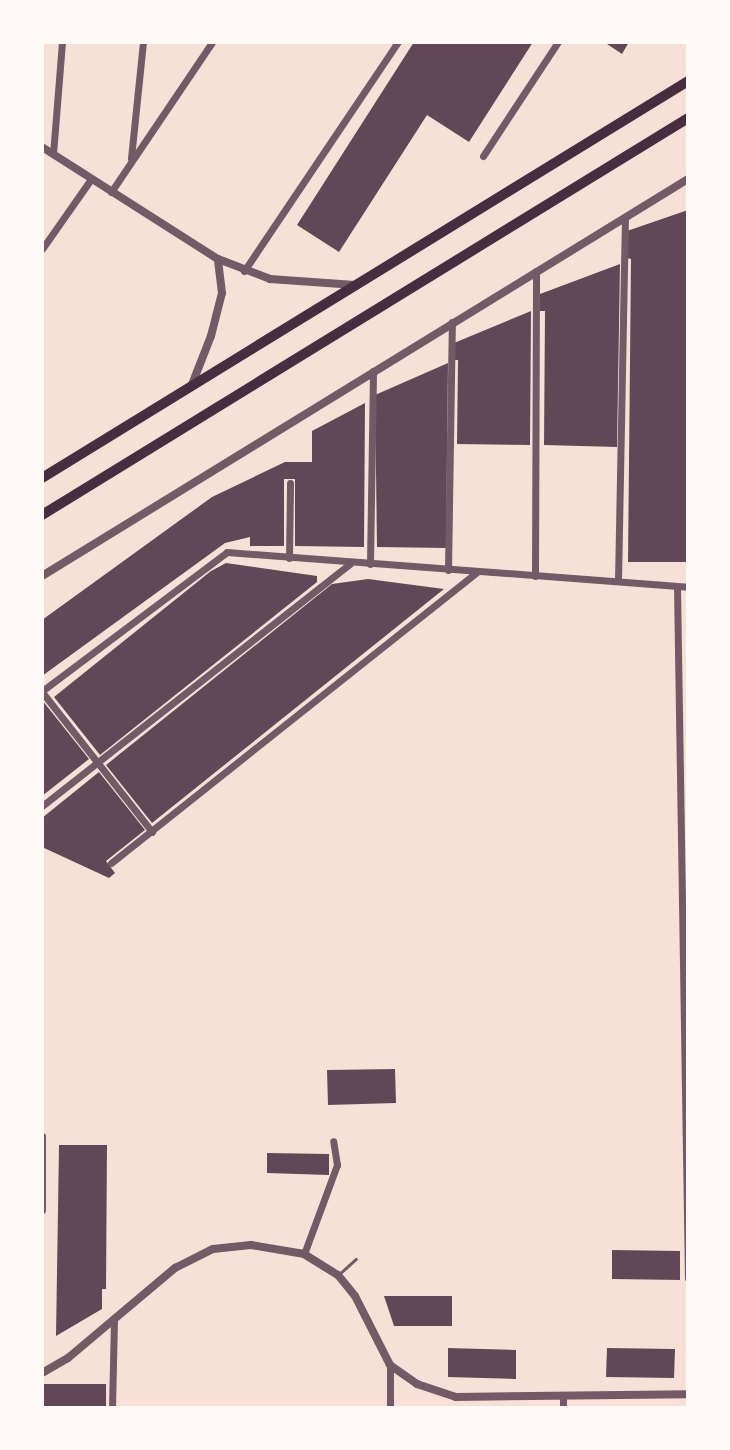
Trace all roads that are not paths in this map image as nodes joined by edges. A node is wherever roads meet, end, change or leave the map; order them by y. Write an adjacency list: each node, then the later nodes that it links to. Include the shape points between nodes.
1 (62, 42): 9 (street)
2 (143, 42): 11 (street)
3 (212, 42): 11 (street)
4 (398, 42): 18 (street)
5 (558, 42): 10 (street)
6 (688, 81): 20 (main road)
7 (688, 118): 26 (main road)
8 (42, 147): 9 (street)
9 (53, 154): 12 (street)
10 (483, 156)
11 (131, 160): 14 (street)
12 (91, 179): 14 (street); 16 (street)
13 (688, 179): 15 (street)
14 (111, 192): 17 (street)
15 (625, 218): 19 (street); 34 (street)
16 (42, 249)
17 (218, 259): 18 (street); 23 (street, via 222,293)
18 (244, 271): 20 (street, via 308,284)
19 (536, 271): 21 (street); 33 (street)
20 (355, 285): 23 (main road)
21 (452, 322): 22 (street); 30 (street)
22 (373, 371): 29 (street); 32 (street)
23 (191, 387): 24 (main road)
24 (42, 478)
25 (290, 483): 27 (street)
26 (42, 515)
27 (289, 558): 28 (street); 37 (street, via 227,552)
28 (351, 563): 29 (street); 38 (street)
29 (370, 564): 30 (street)
30 (448, 570): 31 (street)
31 (477, 572): 33 (street); 40 (street)
32 (42, 576)
33 (535, 576): 34 (street)
34 (618, 581): 35 (street)
35 (677, 587): 36 (street); 42 (street)
36 (688, 587)
37 (42, 692): 38 (street)
38 (97, 763): 39 (street); 40 (street)
39 (42, 806)
40 (152, 832): 41 (street)
41 (111, 863)
42 (684, 887): 43 (street)
43 (685, 1126): 50 (street)
44 (42, 1136): 46 (street)
45 (333, 1141): 47 (street, via 337,1165)
46 (42, 1210)
47 (304, 1254): 49 (street); 51 (street, via 251,1245 213,1249 175,1268 135,1298)
48 (356, 1259): 49 (lane)
49 (338, 1275): 52 (street, via 355,1296)
50 (688, 1278)
51 (114, 1322): 53 (street); 57 (street)
52 (390, 1365): 56 (street, via 417,1384); 58 (street)
53 (42, 1373)
54 (688, 1394): 55 (street)
55 (563, 1395): 56 (street); 60 (street)
56 (456, 1397): 59 (street)
57 (112, 1408)
58 (390, 1408)
59 (456, 1408)
60 (563, 1408)

